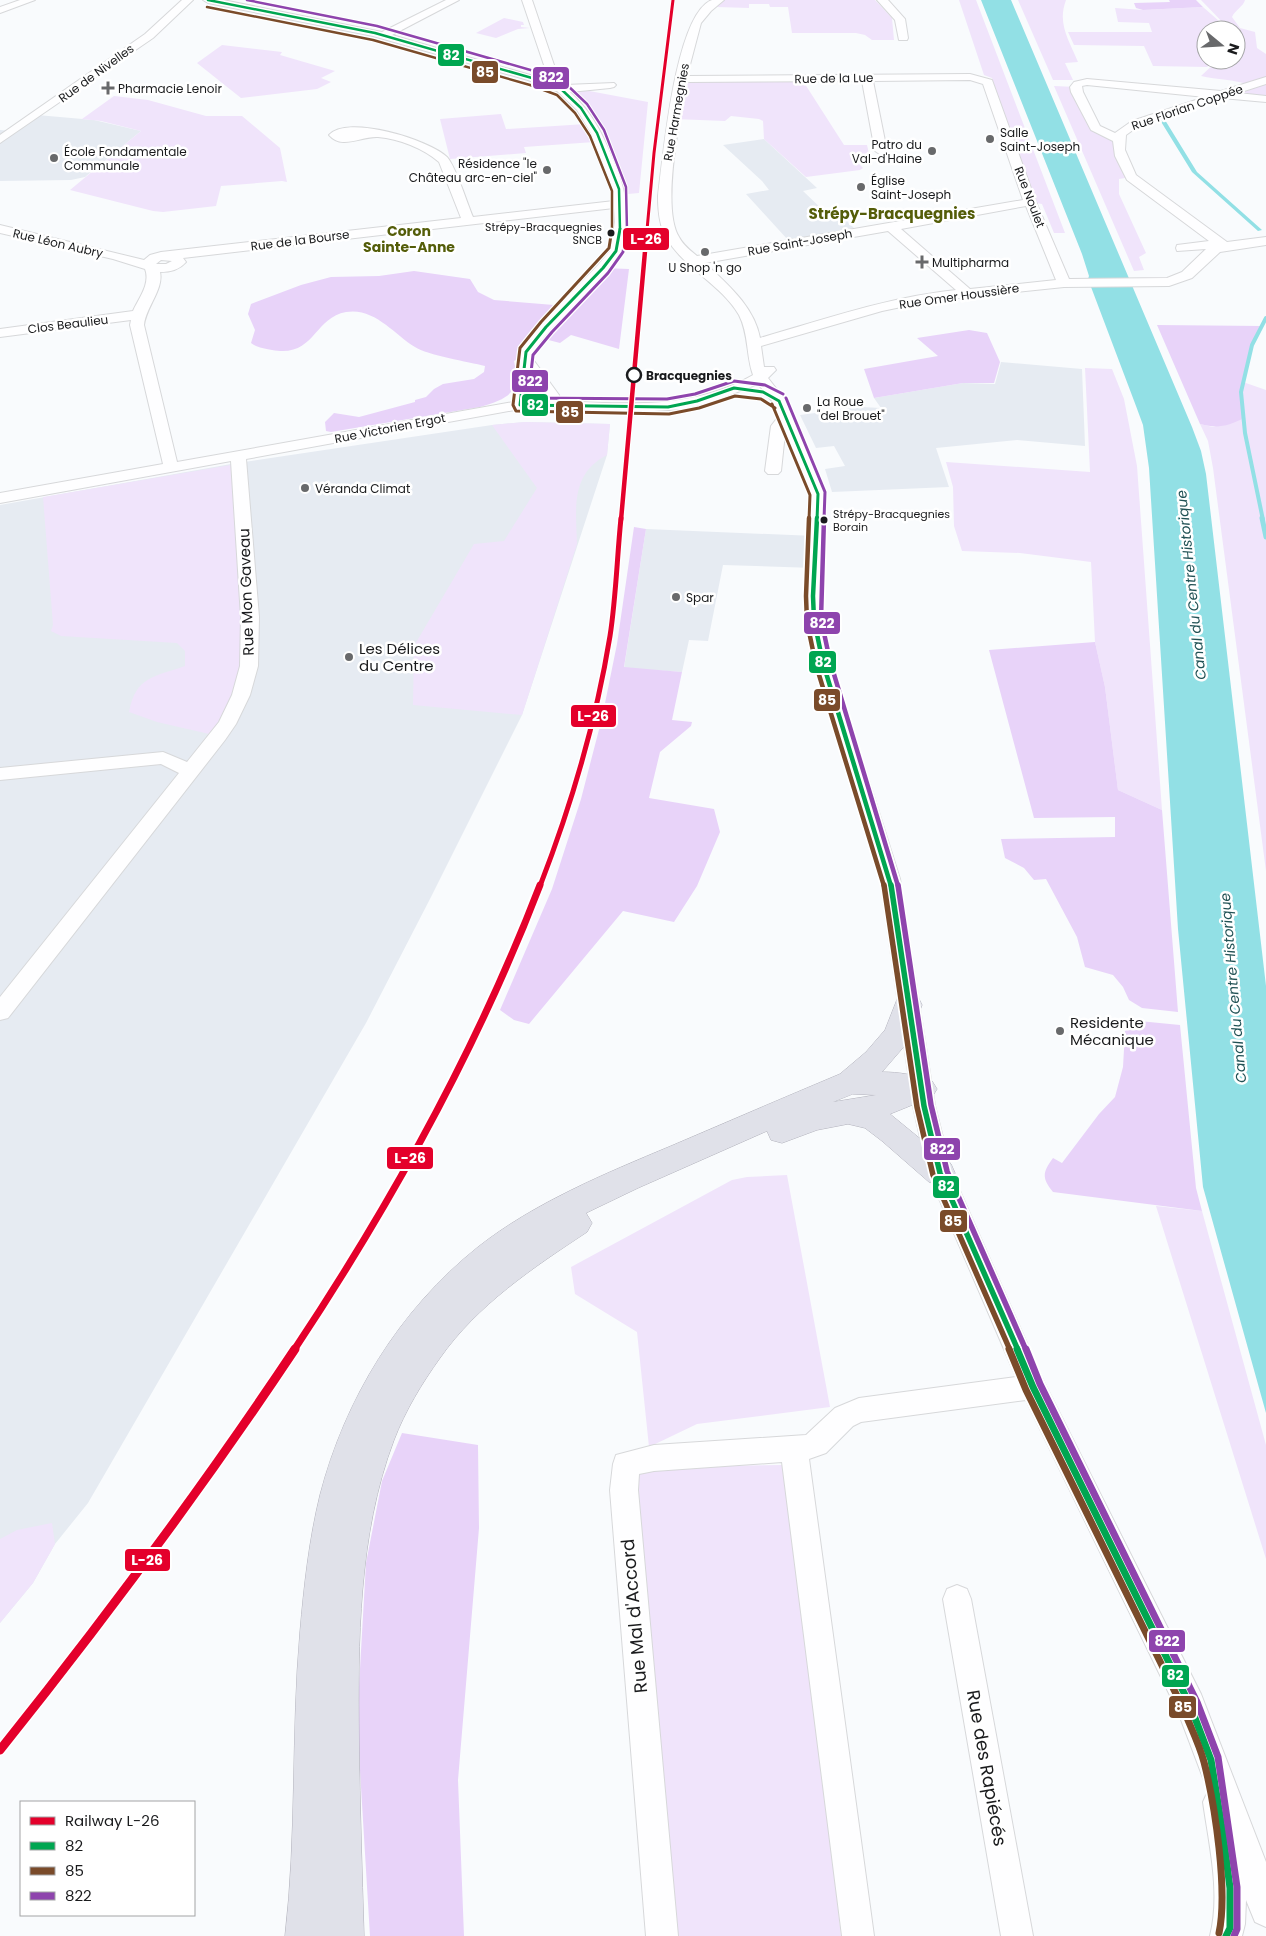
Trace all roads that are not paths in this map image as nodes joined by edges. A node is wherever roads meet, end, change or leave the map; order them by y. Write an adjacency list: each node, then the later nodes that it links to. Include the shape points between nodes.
1 (30, 0): 8 (street)
2 (188, 0): 21 (street, Rue de Nivelles, via 149,36)
3 (208, 0): 9 (street)
4 (454, 0): 9 (street)
5 (527, 0): 16 (street, via 550,68)
6 (719, 0): 12 (street, Rue Harmegnies, via 706,9 696,23)
7 (882, 0): 10 (street, via 900,19)
8 (0, 10)
9 (383, 35): 16 (street)
10 (902, 38)
11 (867, 78): 12 (street, Rue de la Lue); 14 (street, Rue de la Lue, via 970,77); 22 (street)
12 (680, 79): 32 (street, Rue Harmegnies, via 664,205 670,233)
13 (1266, 80): 17 (street, Rue Florian Coppée)
14 (988, 82): 23 (street, Rue Noulet)
15 (610, 85): 16 (street)
16 (561, 89): 24 (street, via 581,108 598,132 619,189)
17 (1222, 94): 18 (street); 20 (street, Rue Florian Coppée, via 1136,123); 20 (street, via 1087,82 1078,84 1077,92 1095,128)
18 (1266, 99)
19 (374, 134): 25 (street, via 411,141 437,154 444,161)
20 (1118, 139): 30 (street, Rue Florian Coppée, via 1125,167 1131,176)
21 (0, 140)
22 (881, 151)
23 (1030, 202): 26 (street, Rue Saint-Joseph); 34 (street, Rue Noulet)
24 (619, 207): 25 (street, Rue de la Bourse); 42 (street, via 621,222 616,251 533,342 525,356)
25 (468, 221): 33 (street, Rue de la Bourse, via 220,250)
26 (906, 223): 27 (street, Rue Saint-Joseph); 36 (street)
27 (890, 226): 32 (street, Rue Saint-Joseph); 37 (street)
28 (0, 229): 33 (street, Rue Léon Aubry, via 117,256)
29 (1265, 241): 30 (street)
30 (1224, 246): 31 (street); 34 (street, Rue Omer Houssière, via 1211,251 1180,279 1139,283)
31 (1182, 248)
32 (694, 261): 40 (street, Rue Harmegnies, via 741,309 752,329 758,333)
33 (163, 263): 35 (street, Rue de la Bourse); 35 (street, Rue de la Bourse)
34 (1071, 282): 36 (street, Rue Omer Houssière)
35 (151, 286): 38 (street, Rue de la Bourse)
36 (982, 291): 37 (street, Rue Omer Houssière)
37 (967, 293): 40 (street, Rue Omer Houssière, via 880,307)
38 (137, 315): 39 (street, Clos Beaulieu); 48 (street)
39 (0, 333)
40 (758, 343): 41 (street); 43 (street)
41 (756, 360): 43 (street); 43 (street, via 749,374)
42 (526, 361): 44 (street, via 552,395); 46 (street)
43 (753, 381): 44 (street, Rue Victorien Ergot, via 692,403 668,407); 45 (street); 45 (street, Rue Victorien Ergot, via 762,392)
44 (553, 404): 46 (street, Rue Victorien Ergot)
45 (782, 404): 49 (street); 53 (street, via 818,494 814,620 823,663 890,879)
46 (520, 405): 47 (street, Rue Victorien Ergot)
47 (238, 456): 48 (street, Rue Victorien Ergot); 51 (street, Rue Mon Gaveau, via 250,617 246,681 228,724)
48 (171, 467): 50 (street, Rue Victorien Ergot)
49 (773, 471)
50 (0, 498)
51 (190, 771): 52 (street, via 163,758); 54 (street, Rue Mon Gaveau)
52 (0, 774)
53 (908, 1004): 55 (street); 56 (highway, via 897,1035)
54 (0, 1012)
55 (922, 1089): 56 (highway, via 903,1100); 57 (street)
56 (850, 1097): 57 (highway); 63 (highway, via 614,1184 566,1207 518,1236 478,1267 416,1330 390,1369 362,1422 332,1521 314,1703 311,1899); 64 (highway, via 806,1121 623,1197 530,1251 483,1288 428,1346 406,1381 365,1470 353,1522 344,1591 339,1700)
57 (940, 1173): 58 (street)
58 (1033, 1387): 59 (street, Rue Mal d'Accord, via 859,1410 844,1416 817,1444); 61 (street, via 1190,1705)
59 (794, 1448): 65 (street, Rue Mal d'Accord, via 654,1458 626,1464 624,1490); 66 (street)
60 (957, 1599): 67 (street, Rue des Rapiécés)
61 (1211, 1760): 62 (street); 68 (street, via 1230,1888 1230,1928)
62 (1266, 1911)
63 (306, 1936)
64 (343, 1936)
65 (662, 1936)
66 (858, 1936)
67 (1017, 1936)
68 (1226, 1936)

